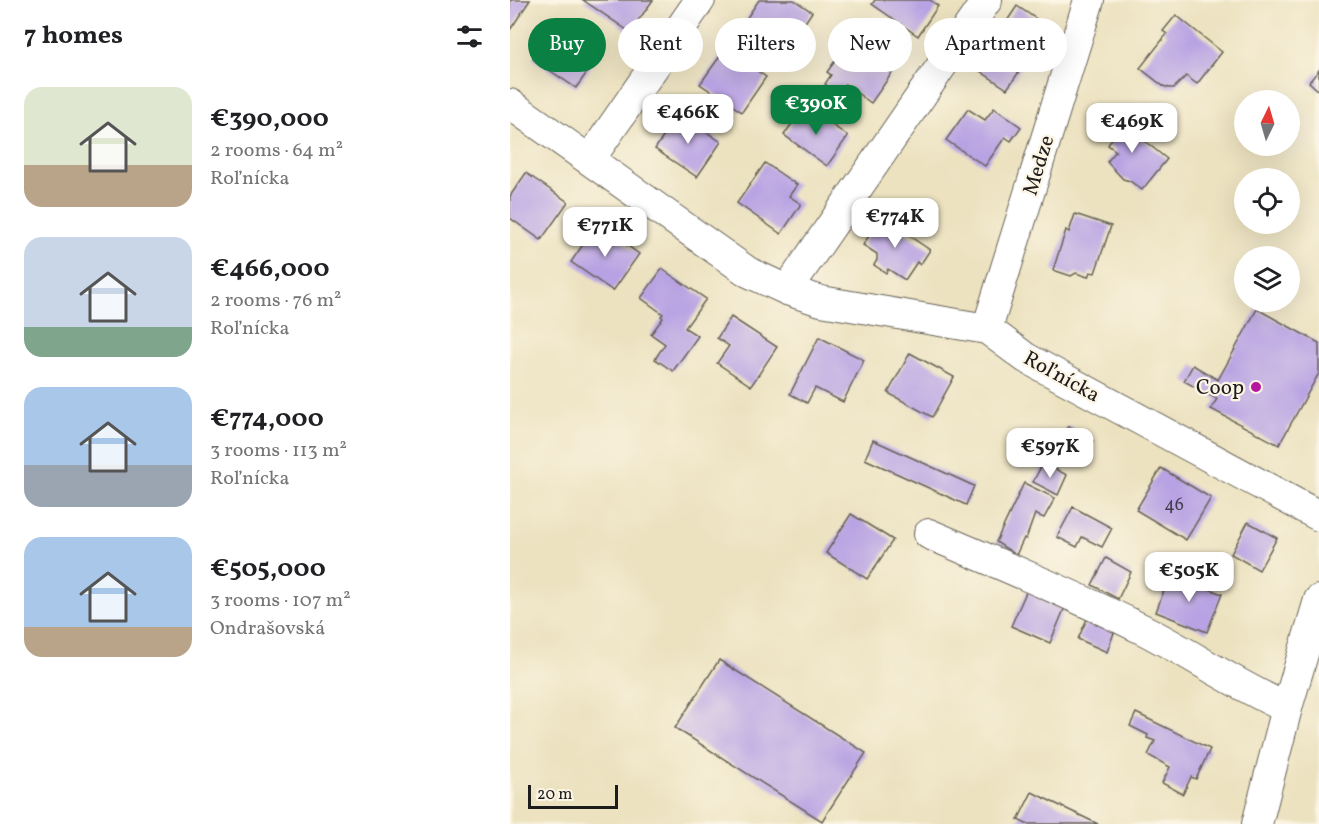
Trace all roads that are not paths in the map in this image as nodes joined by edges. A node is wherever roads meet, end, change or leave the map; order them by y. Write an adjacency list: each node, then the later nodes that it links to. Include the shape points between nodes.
1 (700, 0): 5 (street)
2 (987, 0): 6 (street)
3 (1089, 0): 7 (street, Medze)
4 (510, 104): 5 (street, Roľnícka)
5 (590, 159): 6 (street, Roľnícka, via 748,272)
6 (788, 290): 7 (street, Roľnícka, via 821,301)
7 (987, 329): 8 (street, Roľnícka, via 1026,358)
8 (1319, 516)
9 (929, 534): 11 (street, via 1147,632)
10 (1319, 600): 11 (street)
11 (1287, 708): 12 (street)
12 (1257, 824)

